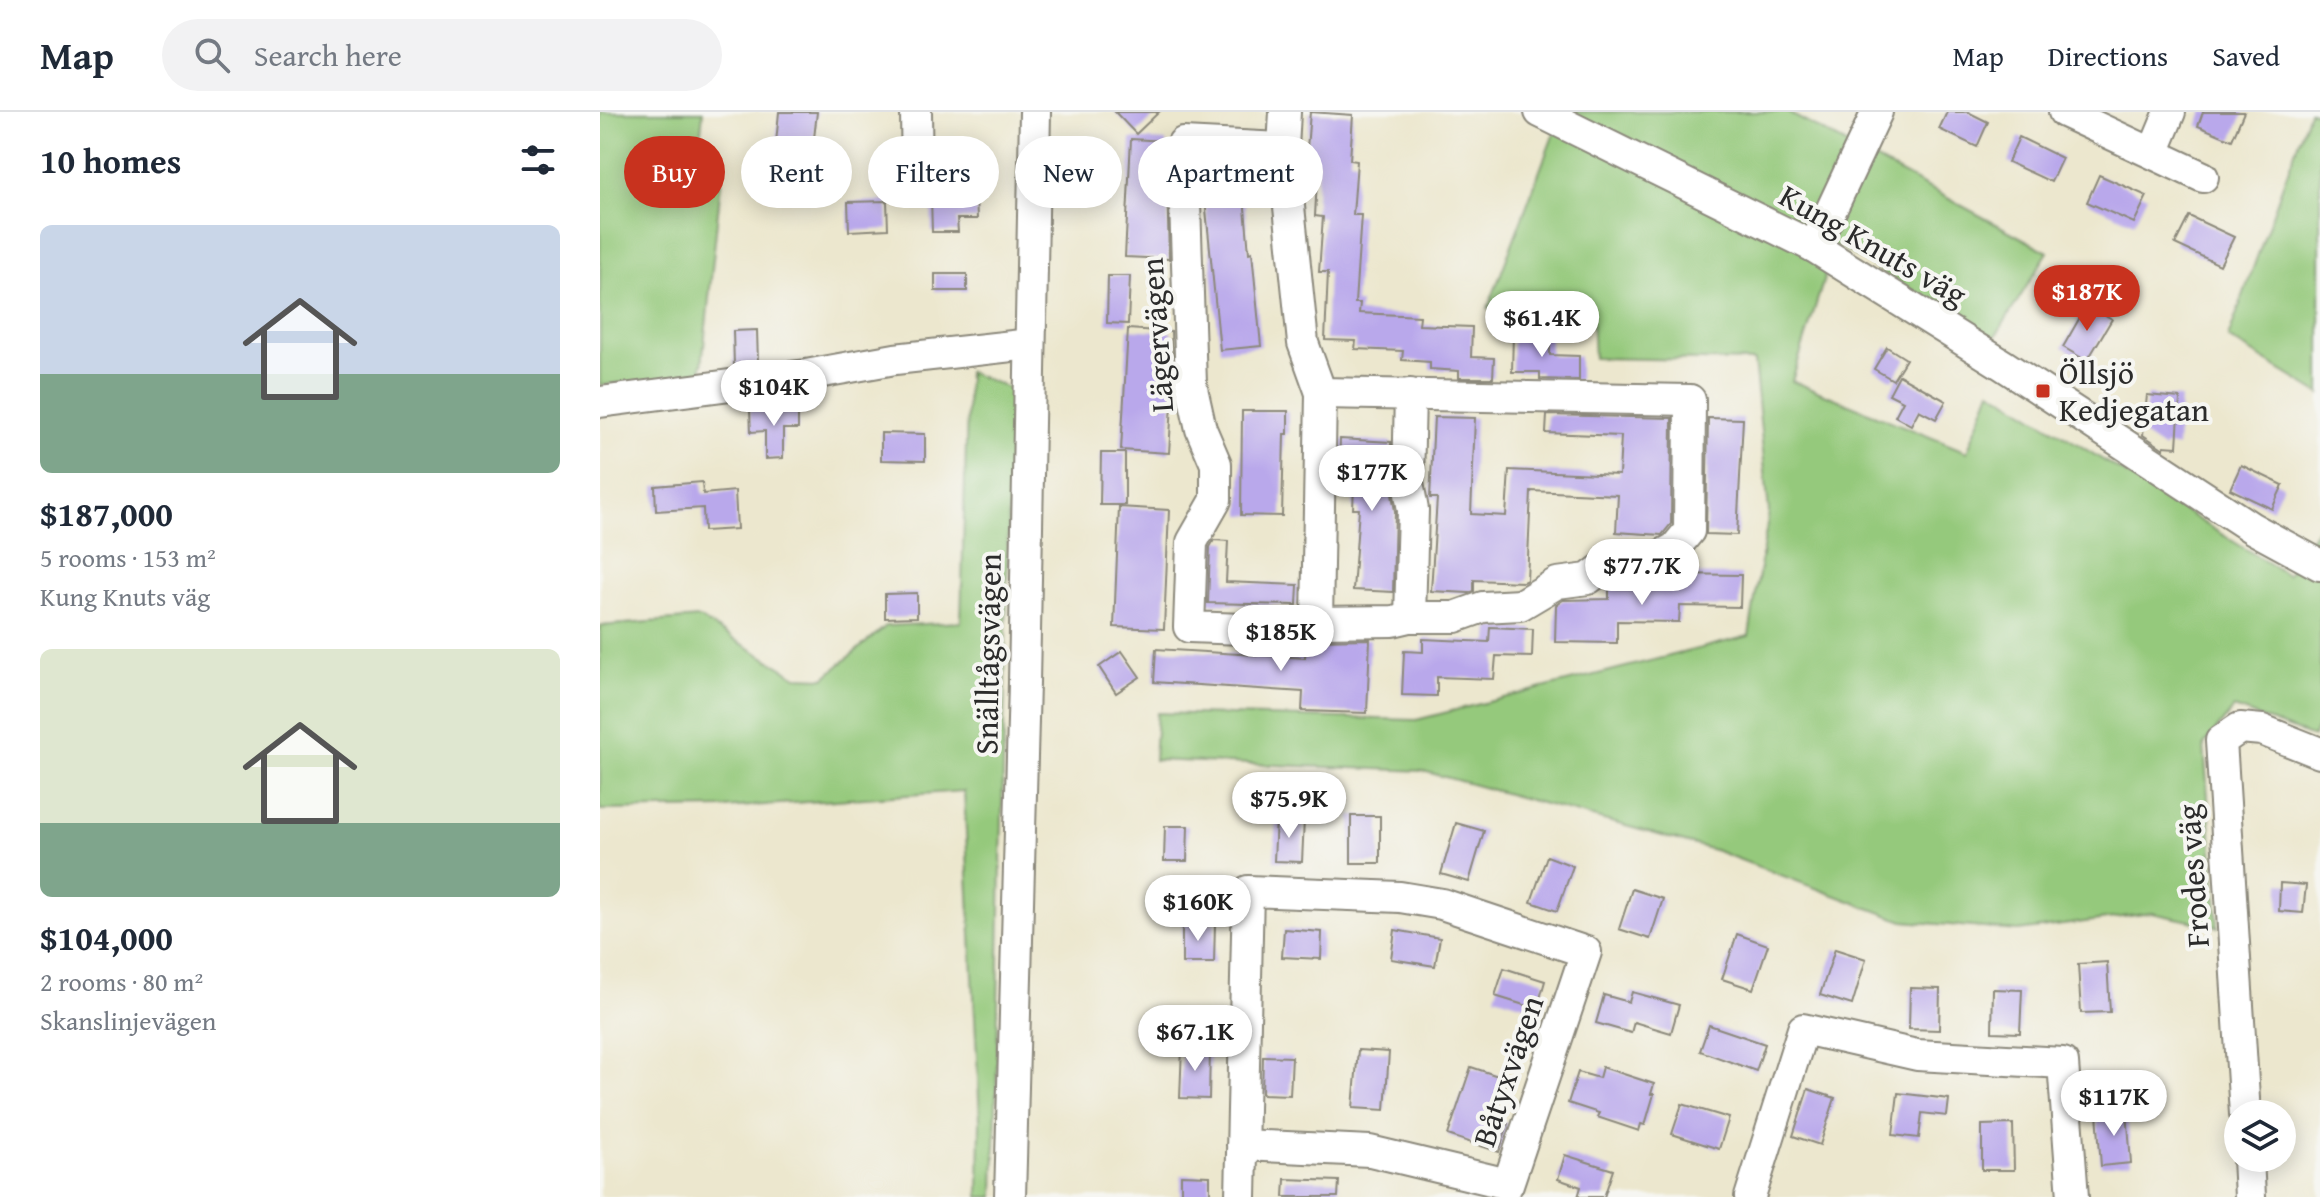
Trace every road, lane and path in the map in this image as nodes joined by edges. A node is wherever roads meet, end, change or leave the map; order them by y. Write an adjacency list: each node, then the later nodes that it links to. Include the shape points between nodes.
1 (916, 112): 8 (street)
2 (1035, 112): 15 (street, Snälltågsvägen)
3 (1285, 112): 9 (street)
4 (1540, 112): 14 (street, Kung Knuts väg)
5 (1877, 112): 14 (street)
6 (2064, 112): 10 (street)
7 (2170, 112): 10 (street)
8 (916, 136)
9 (1284, 136)
10 (2153, 153): 11 (street)
11 (2203, 177)
12 (1185, 208): 21 (street, Lägervägen, via 1191,384 1216,464 1216,500 1192,542 1189,627 1271,630)
13 (1289, 208): 16 (street, via 1303,343)
14 (1814, 247): 19 (street, Kung Knuts väg, via 2252,528)
15 (1030, 344): 18 (street); 26 (street, Snälltågsvägen)
16 (1321, 393): 17 (street, Lägervägen); 21 (street)
17 (1410, 394): 20 (street); 20 (street, Lägervägen, via 1690,400 1689,531 1675,548 1640,567 1608,564 1588,579 1557,583 1520,605 1483,607 1455,617)
18 (600, 402)
19 (2320, 565)
20 (1410, 617): 21 (street, Lägervägen)
21 (1317, 622)
22 (2320, 753): 23 (street, Frodes väg, via 2262,730 2240,728 2221,741)
23 (2244, 1100)
24 (1242, 1145): 24 (street, Båtyxvägen, via 1248,891 1400,897 1442,904 1586,952 1508,1184 1370,1151); 27 (street)
25 (2249, 1172): 30 (street)
26 (1010, 1197)
27 (1241, 1197)
28 (1750, 1197): 29 (street, via 1803,1029 1917,1055 2063,1063)
29 (2073, 1197)
30 (2250, 1197)

